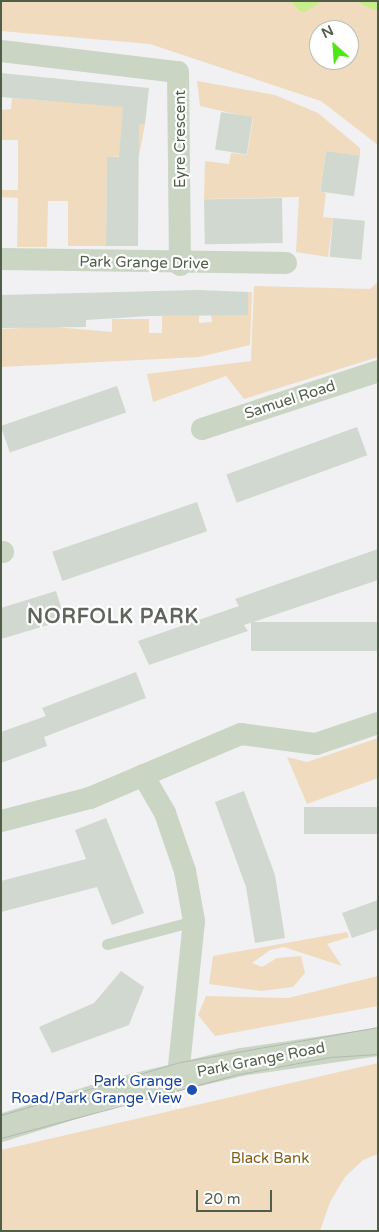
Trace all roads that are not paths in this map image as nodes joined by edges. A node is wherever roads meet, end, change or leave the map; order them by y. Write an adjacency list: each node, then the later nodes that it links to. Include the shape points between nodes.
1 (1, 50): 4 (street, Eyre Crescent, via 178,72)
2 (1, 260): 4 (street, Park Grange Drive)
3 (286, 263): 4 (street, Park Grange Drive)
4 (180, 265)
5 (378, 371): 6 (street, Samuel Road)
6 (202, 429)
7 (378, 723): 8 (street, via 316,744 241,734)
8 (143, 775): 9 (street, via 90,798); 10 (street, via 173,838)
9 (1, 821)
10 (194, 921): 11 (lane); 13 (street)
11 (107, 944)
12 (378, 1042): 13 (street, Park Grange Road, via 334,1045)
13 (178, 1076): 14 (street, Park Grange Road)
14 (1, 1128)

